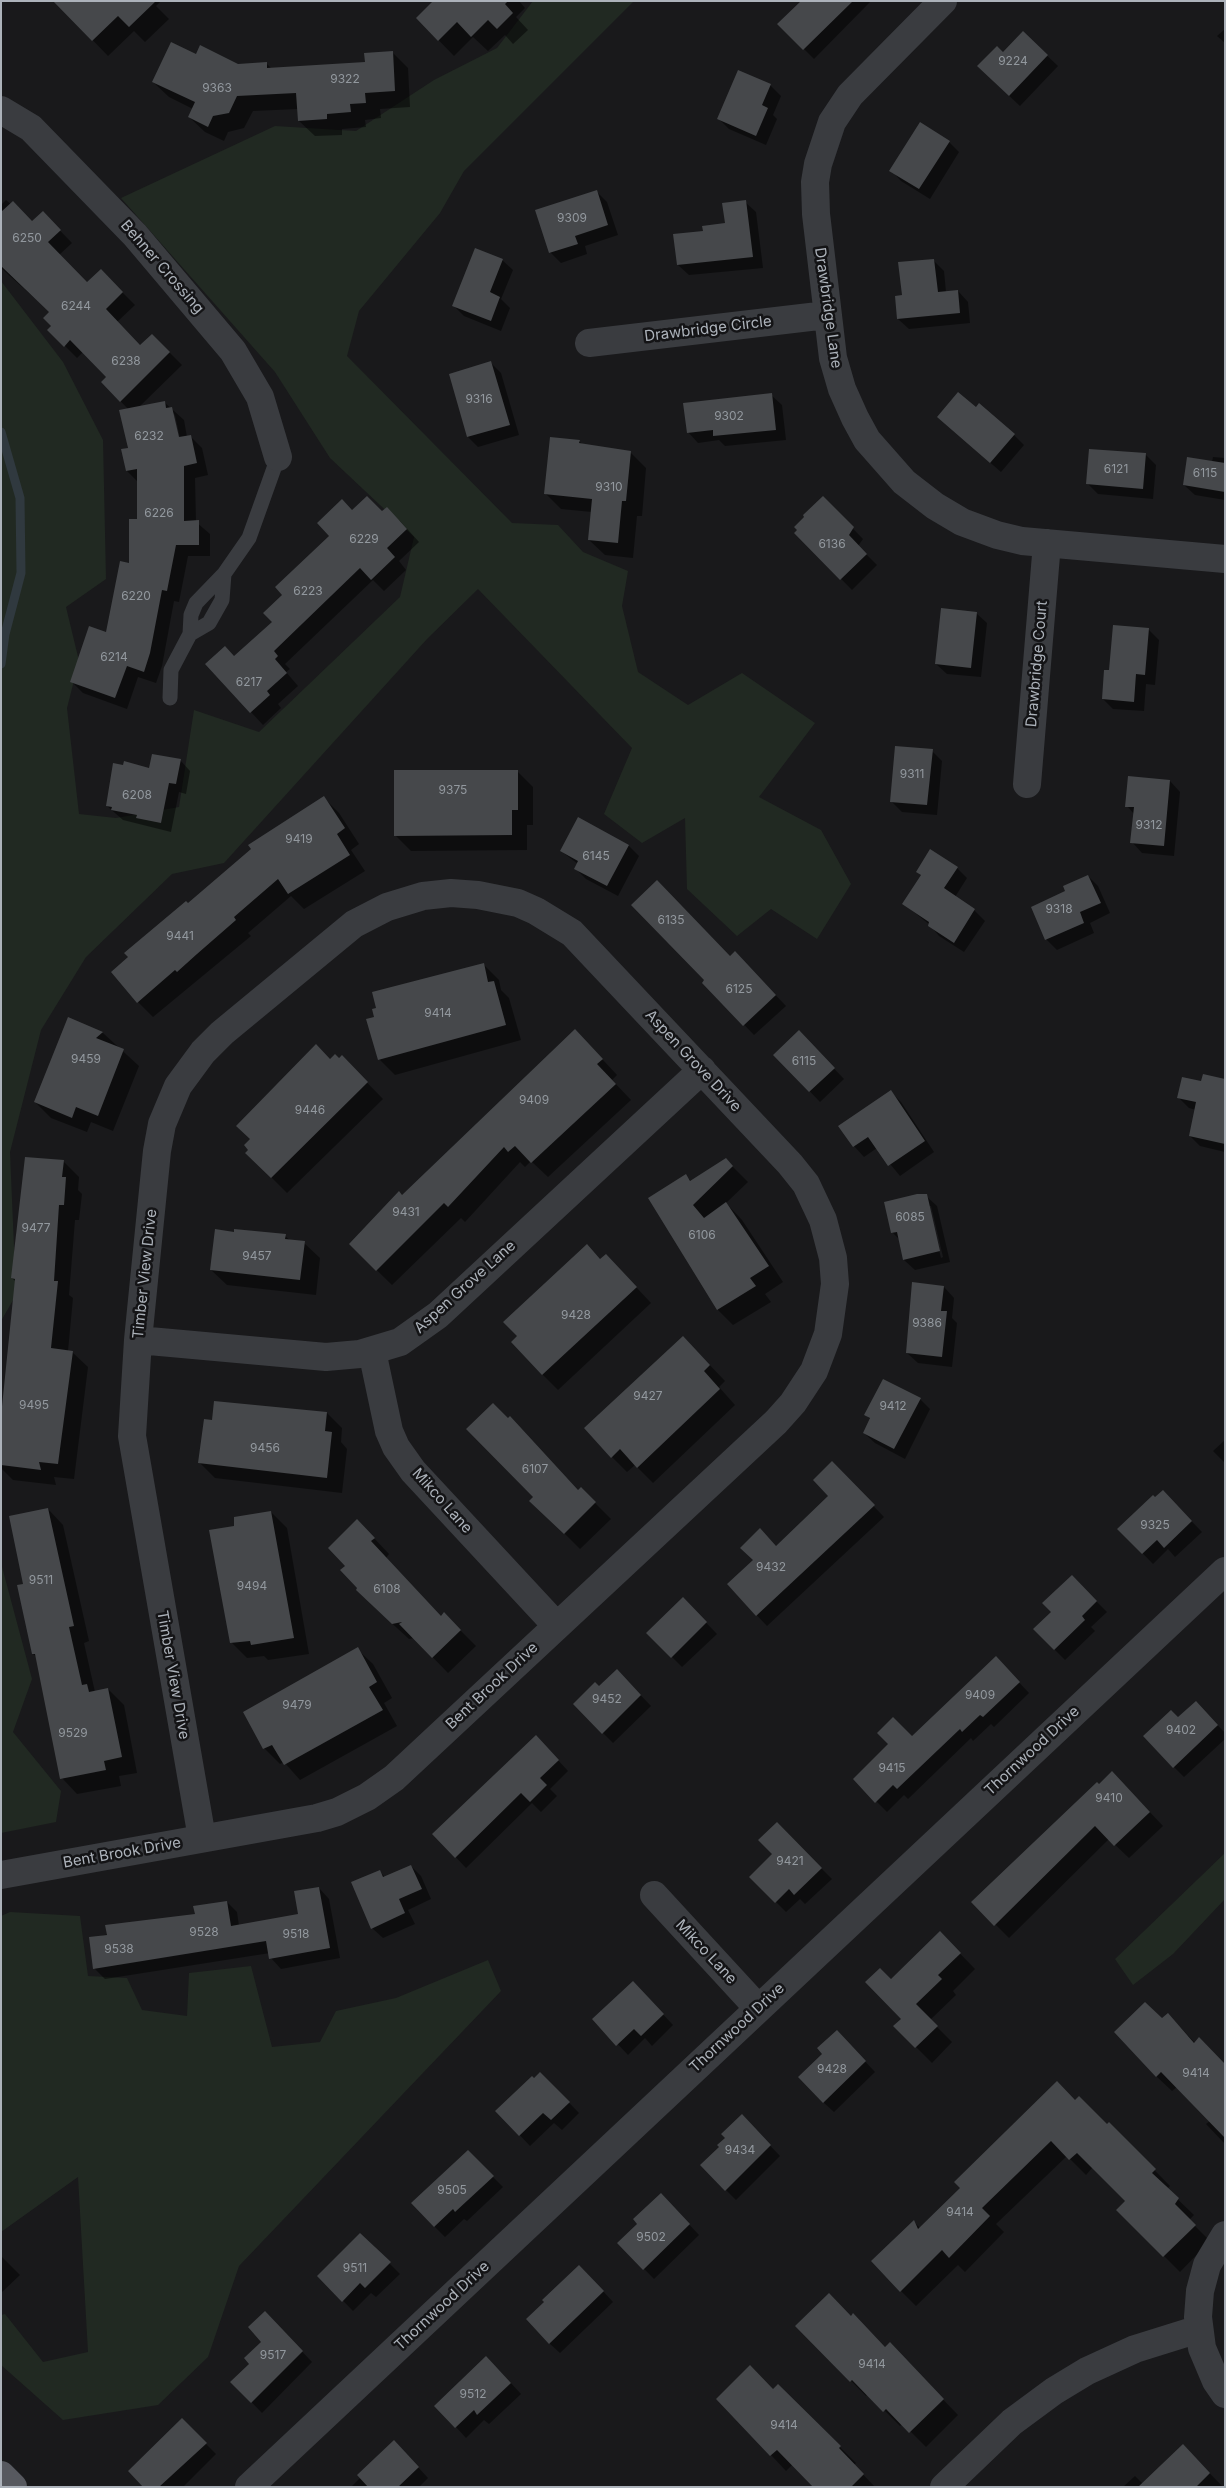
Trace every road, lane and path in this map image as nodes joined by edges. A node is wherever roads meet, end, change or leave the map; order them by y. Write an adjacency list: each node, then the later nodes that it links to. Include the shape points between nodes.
1 (943, 1): 3 (street, Drawbridge Lane, via 858,85 839,110 825,138 815,188)
2 (1, 110): 5 (street, Behner Crossing, via 31,128 135,234 234,351 260,397)
3 (827, 315): 4 (street, Drawbridge Circle); 6 (street, Drawbridge Lane, via 834,364 849,406 867,440 899,477 919,495 962,522 998,535)
4 (589, 343)
5 (278, 457): 8 (lane, via 250,538)
6 (1047, 543): 7 (street, Drawbridge Lane); 11 (street, Drawbridge Court)
7 (1225, 559)
8 (224, 574): 9 (lane, via 196,603 191,615); 9 (lane, via 222,600 209,623)
9 (190, 634): 10 (lane, via 171,670)
10 (170, 698)
11 (1027, 784)
12 (486, 896): 13 (street, Aspen Grove Drive, via 524,906 572,933); 15 (street, Timber View Drive, via 451,893 423,896 365,917 222,1033 193,1063 172,1098 162,1124)
13 (702, 1070): 14 (street, Aspen Grove Drive, via 806,1184 823,1220 833,1258); 16 (street, Aspen Grove Lane, via 438,1315 404,1339)
14 (835, 1284): 18 (street, Bent Brook Drive, via 828,1334 814,1370 793,1403)
15 (138, 1340): 16 (street, Aspen Grove Lane, via 326,1357 348,1357); 19 (street, Timber View Drive, via 132,1436 136,1472)
16 (372, 1351): 18 (street, Mikco Lane, via 389,1431 396,1447 413,1471)
17 (1225, 1571): 22 (street, Thornwood Drive)
18 (556, 1625): 19 (street, Bent Brook Drive, via 394,1778 367,1798 317,1818)
19 (202, 1838): 20 (street, Bent Brook Drive)
20 (1, 1875)
21 (654, 1896): 22 (street, Mikco Lane)
22 (758, 2008): 28 (street, Thornwood Drive)
23 (1225, 2235): 24 (street, via 1213,2253 1200,2291)
24 (1199, 2330): 25 (street, via 1202,2348); 29 (street, via 1135,2349 1087,2371 1054,2391 1012,2422)
25 (1225, 2394)
26 (1, 2475): 27 (main road)
27 (13, 2487)
28 (250, 2487)
29 (944, 2487)

